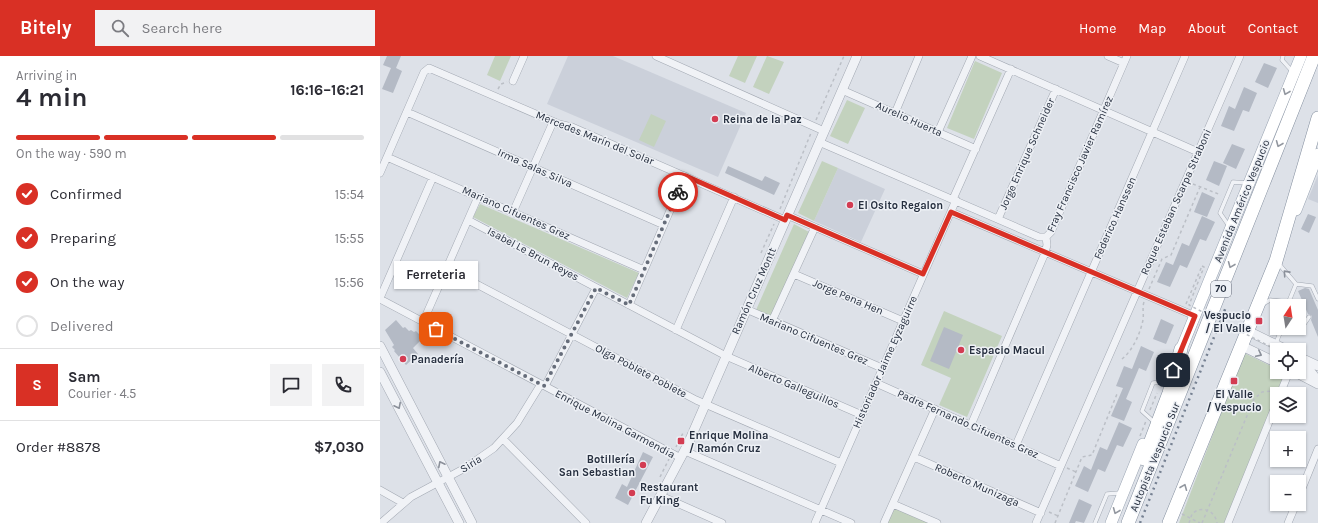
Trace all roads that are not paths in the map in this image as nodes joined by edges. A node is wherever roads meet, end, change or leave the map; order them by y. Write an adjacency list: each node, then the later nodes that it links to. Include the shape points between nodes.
1 (524, 56): 16 (street)
2 (656, 56): 24 (street)
3 (857, 56): 18 (street, Ramón Cruz Montt)
4 (919, 56): 21 (street)
5 (972, 56): 25 (street)
6 (980, 56): 14 (street)
7 (1108, 56): 13 (street)
8 (1185, 56): 26 (street, Federico Hanssen)
9 (1240, 56): 29 (street, Roque Esteban Scarpa Straboni)
10 (1283, 56): 15 (lane, via 1282,60)
11 (1301, 56): 15 (main road, Avenida Américo Vespucio)
12 (1314, 56): 129 (highway, Autopista Vespucio Sur / 70, one-way to 129)
13 (1126, 60): 19 (street, Fray Francisco Javier Ramírez)
14 (1011, 69): 17 (street); 28 (street, Historiador Jaime Eyzaguirre)
15 (1294, 73): 36 (main road, Avenida Américo Vespucio, one-way to 36)
16 (513, 81)
17 (1056, 89): 19 (street); 43 (street, Jorge Enrique Schneider)
18 (842, 90): 21 (street, Aurelio Huerta); 24 (street, Ramón Cruz Montt)
19 (1104, 110): 26 (street); 48 (street, Fray Francisco Javier Ramírez, via 1051,232)
20 (406, 112): 23 (street, Mercedes Marín del Solar, via 424,72 431,69); 31 (street); 32 (street, Irma Salas Silva)
21 (895, 113): 25 (street, Aurelio Huerta)
22 (1318, 118): 50 (highway)
23 (553, 122): 32 (street); 34 (street, Mercedes Marín del Solar, via 572,127)
24 (824, 131): 27 (street, Ramón Cruz Montt)
25 (938, 132): 28 (street, Aurelio Huerta)
26 (1152, 132): 29 (street); 53 (street, Federico Hanssen)
27 (819, 142): 39 (street); 42 (street, Ramón Cruz Montt)
28 (976, 149): 39 (street, Historiador Jaime Eyzaguirre)
29 (1198, 152): 58 (street, Roque Esteban Scarpa Straboni)
30 (1318, 154): 50 (main road)
31 (387, 157): 33 (street); 35 (street, Mariano Cifuentes Grez)
32 (533, 167): 40 (street); 45 (street, Irma Salas Silva)
33 (380, 173)
34 (686, 176): 38 (street, Mercedes Marín del Solar); 45 (street)
35 (433, 177): 37 (street, Mariano Cifuentes Grez); 59 (street)
36 (1250, 183): 47 (main road, Avenida Américo Vespucio); 47 (lane, via 1233,182 1220,212)
37 (478, 197): 40 (street, Mariano Cifuentes Grez); 44 (street)
38 (734, 197): 42 (street, Mercedes Marín del Solar); 72 (street)
39 (954, 200): 41 (street, Historiador Jaime Eyzaguirre); 43 (street)
40 (513, 212): 52 (street, Mariano Cifuentes Grez)
41 (951, 212): 49 (street); 55 (street, Historiador Jaime Eyzaguirre)
42 (783, 217): 46 (street, Mercedes Marín del Solar); 65 (street, Ramón Cruz Montt)
43 (998, 219): 48 (street, via 1039,237)
44 (468, 220): 51 (street); 57 (street, Isabel Le Brun Reyes)
45 (664, 225): 52 (street)
46 (815, 227): 54 (street); 55 (street, Mercedes Marín del Solar)
47 (1231, 229): 66 (main road, Avenida Américo Vespucio)
48 (1046, 237): 49 (street, Fray Francisco Javier Ramírez)
49 (1045, 253): 53 (street); 96 (street, Fray Francisco Javier Ramírez)
50 (1276, 261): 56 (lane, one-way to 50); 64 (highway)
51 (446, 268): 71 (street); 74 (street, Olga Poblete Poblete)
52 (644, 270): 63 (street)
53 (1091, 273): 58 (street); 98 (street, Federico Hanssen)
54 (794, 274): 68 (street); 69 (street, Jorge Pena Hen)
55 (923, 274): 69 (street, Historiador Jaime Eyzaguirre)
56 (1296, 284): 60 (lane); 61 (lane, via 1312,286)
57 (596, 288): 63 (street, Isabel Le Brun Reyes); 74 (street, Siria)
58 (1137, 292): 66 (street); 103 (street, Roque Esteban Scarpa Straboni)
59 (380, 298): 71 (street, Enrique Molina Garmendia)
60 (1289, 299)
61 (1318, 299)
62 (1270, 300): 64 (lane)
63 (629, 305): 72 (street, Isabel Le Brun Reyes)
64 (1258, 306): 73 (highway)
65 (746, 310): 68 (street, Mariano Cifuentes Grez); 79 (street, Ramón Cruz Montt)
66 (1195, 316): 78 (main road, Avenida Américo Vespucio)
67 (1309, 317): 70 (lane)
68 (772, 321): 86 (street, Mariano Cifuentes Grez)
69 (903, 321): 86 (street, Historiador Jaime Eyzaguirre)
70 (1306, 321)
71 (423, 322): 91 (street, Enrique Molina Garmendia)
72 (676, 330): 79 (street, Isabel Le Brun Reyes)
73 (1248, 331): 75 (street); 77 (highway)
74 (572, 334): 91 (street, Siria); 92 (street, Olga Poblete Poblete)
75 (1270, 344)
76 (380, 346): 82 (street)
77 (1242, 346): 80 (street, one-way to 80); 130 (highway, one-way to 77)
78 (1182, 350): 108 (main road, Avenida Américo Vespucio); 128 (highway)
79 (726, 356): 92 (street, Ramón Cruz Montt); 94 (street, Alberto Galleguillos)
80 (1270, 360)
81 (1306, 360): 84 (street)
82 (389, 363): 85 (street); 104 (street, one-way to 82)
83 (1306, 366): 89 (street)
84 (1318, 366)
85 (380, 368)
86 (882, 368): 90 (street, Historiador Jaime Eyzaguirre)
87 (380, 372): 106 (street, one-way to 106)
88 (1306, 377): 89 (street)
89 (1318, 382)
90 (876, 383): 93 (street, Padre Fernando Cifuentes Grez); 94 (street, Historiador Jaime Eyzaguirre)
91 (543, 385): 97 (street, Siria); 100 (street, Enrique Molina Garmendia, via 672,454)
92 (705, 404): 100 (street, Ramón Cruz Montt); 102 (street, Olga Poblete Poblete)
93 (935, 409): 96 (street, Padre Fernando Cifuentes Grez); 101 (street)
94 (862, 415): 102 (street, Historiador Jaime Eyzaguirre)
95 (1270, 419): 131 (street)
96 (971, 425): 98 (street, Padre Fernando Cifuentes Grez)
97 (503, 439): 104 (street, Siria, via 479,460); 118 (street)
98 (1016, 445): 103 (street, Padre Fernando Cifuentes Grez)
99 (1318, 450): 105 (street)
100 (683, 454): 109 (street, Ramón Cruz Montt); 112 (street, Enrique Molina Garmendia)
101 (914, 457): 111 (street); 113 (street, Roberto Munizaga)
102 (841, 463): 112 (street, Historiador Jaime Eyzaguirre)
103 (1061, 466): 113 (street, Roque Esteban Scarpa Straboni)
104 (448, 477): 106 (street, Siria); 117 (street)
105 (1306, 479)
106 (438, 483): 110 (street, Siria); 116 (street)
107 (380, 490): 110 (street)
108 (1123, 493): 126 (lane, via 1107,494); 127 (main road, Avenida Américo Vespucio, one-way to 127)
109 (661, 496): 119 (street, Ramón Cruz Montt); 120 (street)
110 (404, 503): 115 (street, Siria)
111 (893, 504): 123 (street); 124 (street)
112 (820, 510): 121 (street, Historiador Jaime Eyzaguirre); 122 (street, Enrique Molina Garmendia)
113 (1041, 511): 125 (street, Roque Esteban Scarpa Straboni)
114 (1293, 511): 132 (street)
115 (381, 523)
116 (458, 523)
117 (472, 523)
118 (586, 523)
119 (646, 523)
120 (722, 523)
121 (814, 523)
122 (851, 523)
123 (884, 523)
124 (937, 523)
125 (1036, 523)
126 (1095, 523)
127 (1111, 523)
128 (1123, 523)
129 (1128, 523)
130 (1169, 523)
131 (1228, 523)
132 (1288, 523)

